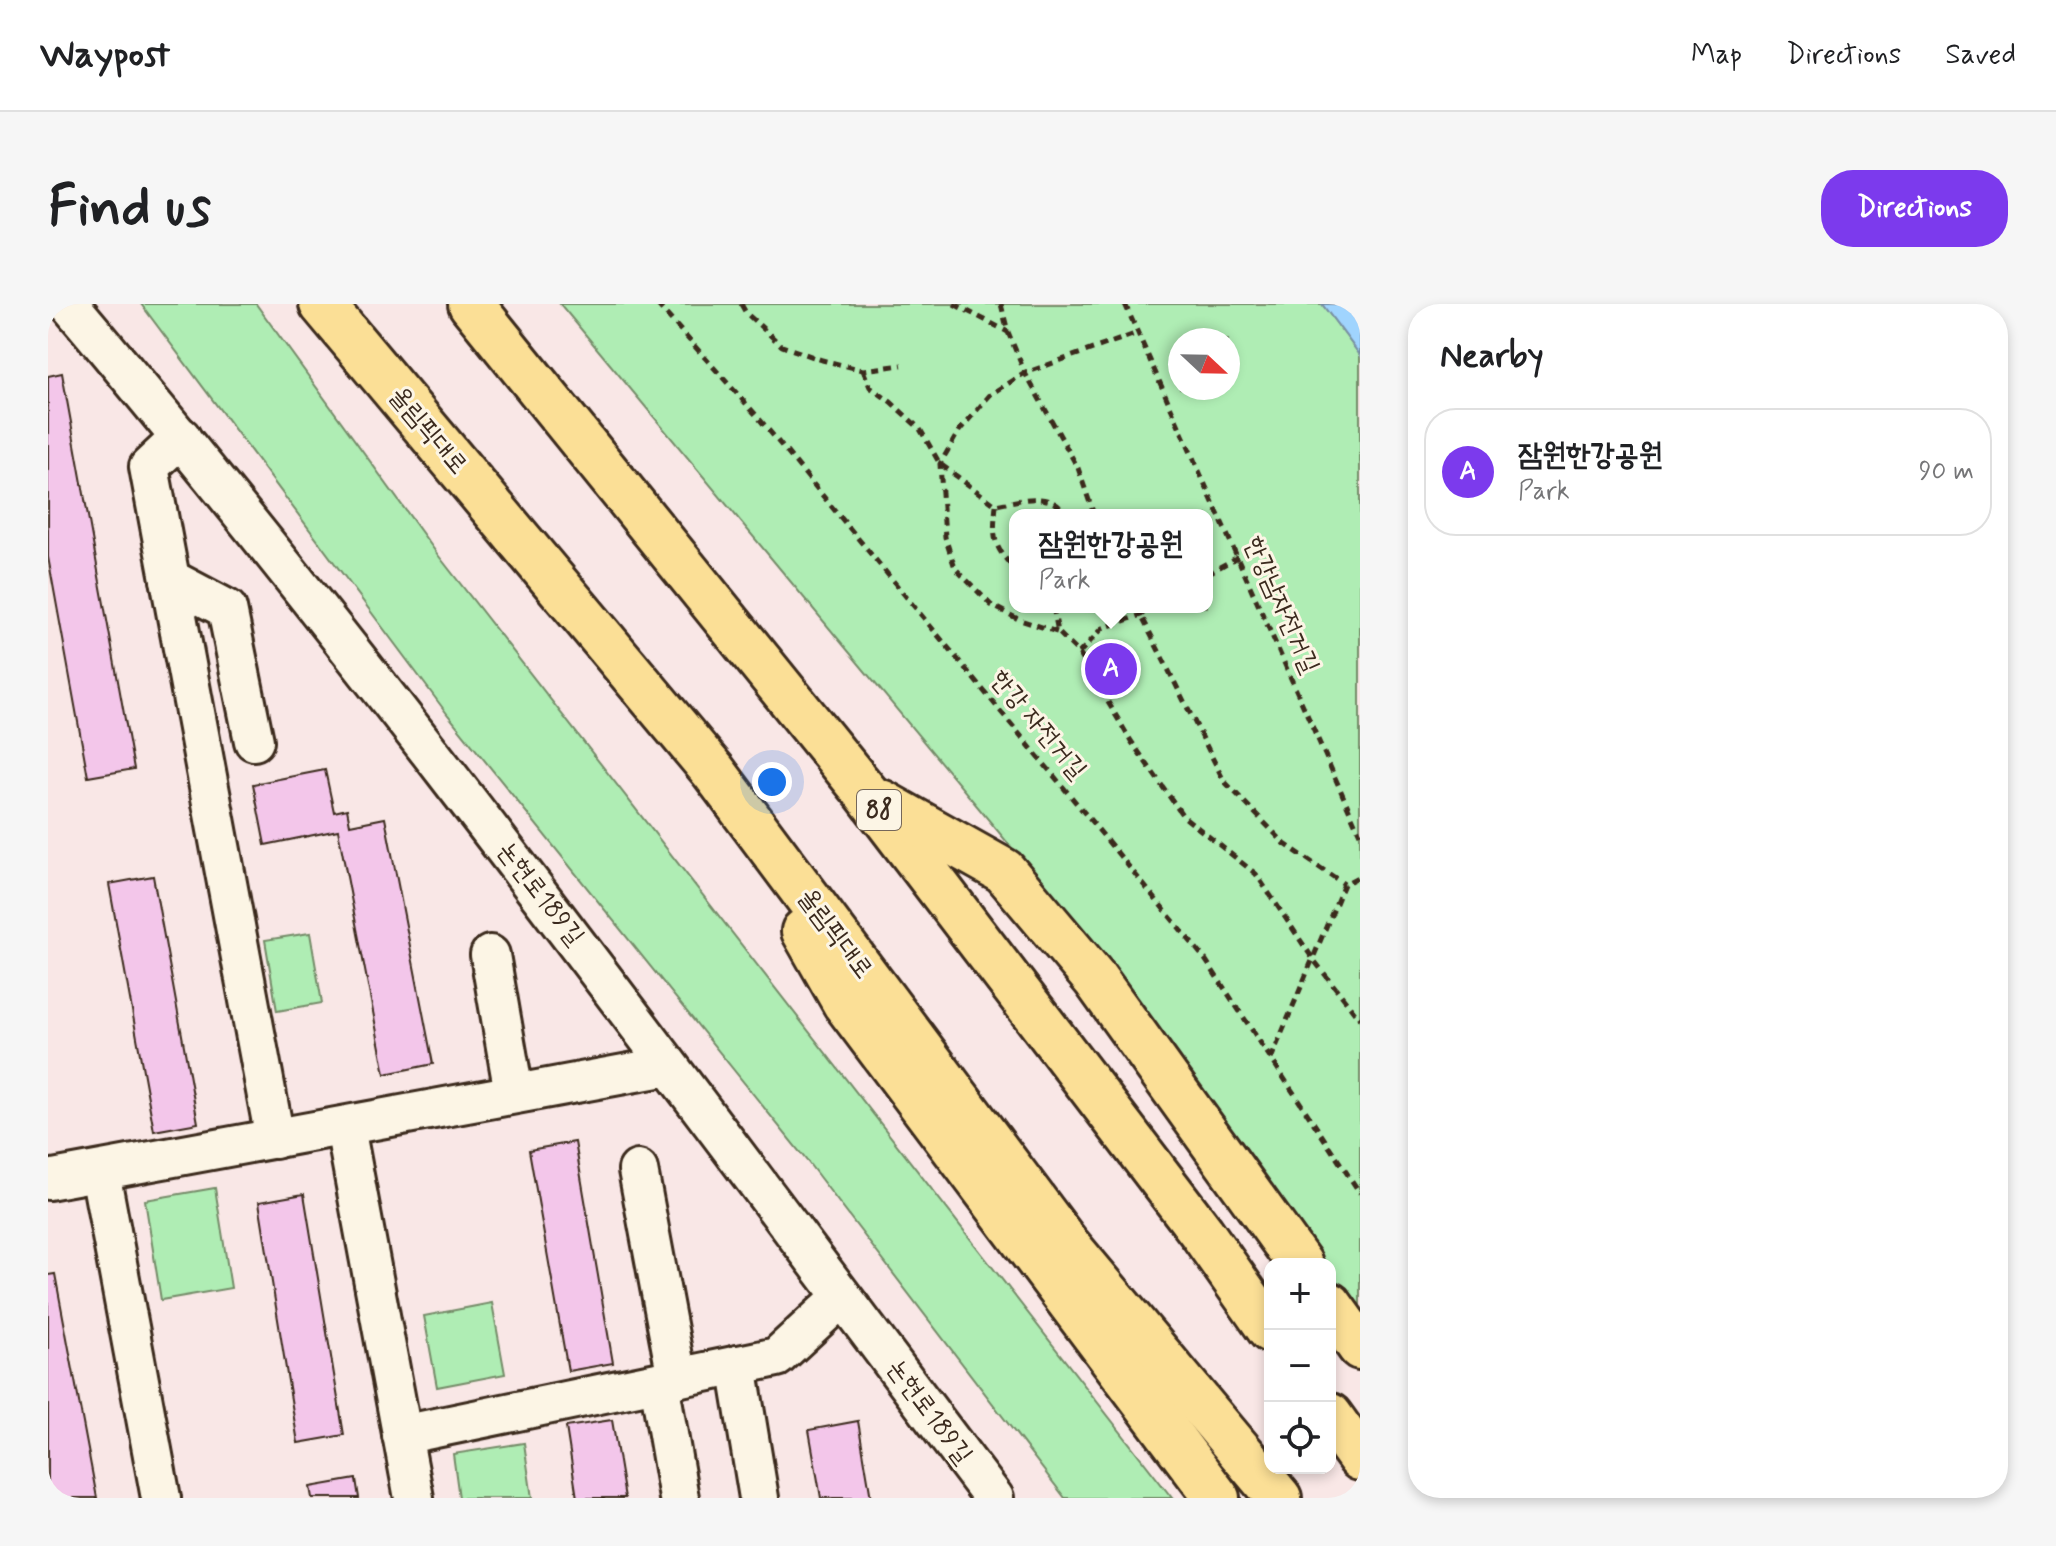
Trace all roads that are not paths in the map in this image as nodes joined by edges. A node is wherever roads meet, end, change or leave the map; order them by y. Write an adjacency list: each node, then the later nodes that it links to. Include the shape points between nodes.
1 (69, 304): 4 (street, 논현로189길)
2 (322, 304): 7 (highway, 올림픽대로)
3 (471, 304): 8 (highway, 88)
4 (181, 437): 5 (street, via 149,467); 10 (street, 논현로189길, via 552,909)
5 (170, 579): 6 (street, via 227,609); 13 (street)
6 (254, 741)
7 (714, 772): 32 (highway, via 845,1003); 33 (highway, 올림픽대로, via 1065,1242)
8 (867, 794): 17 (highway, via 1004,871 1095,979); 20 (highway, 88)
9 (490, 955): 11 (street)
10 (668, 1066): 11 (street); 18 (street, 논현로189길)
11 (514, 1093): 12 (street)
12 (345, 1127): 13 (street); 25 (street)
13 (275, 1139): 15 (street)
14 (638, 1170): 23 (street)
15 (100, 1172): 16 (street); 27 (street)
16 (48, 1180)
17 (1296, 1258)
18 (842, 1297): 22 (street, via 777,1357); 31 (street, 논현로189길)
19 (1336, 1313): 21 (highway)
20 (1264, 1321)
21 (1360, 1347)
22 (737, 1365): 23 (street); 30 (street)
23 (668, 1380): 25 (street); 29 (street)
24 (1336, 1424): 26 (highway)
25 (402, 1435): 28 (street)
26 (1360, 1458)
27 (161, 1498)
28 (414, 1498)
29 (679, 1498)
30 (759, 1498)
31 (994, 1498)
32 (1217, 1498)
33 (1279, 1498)

